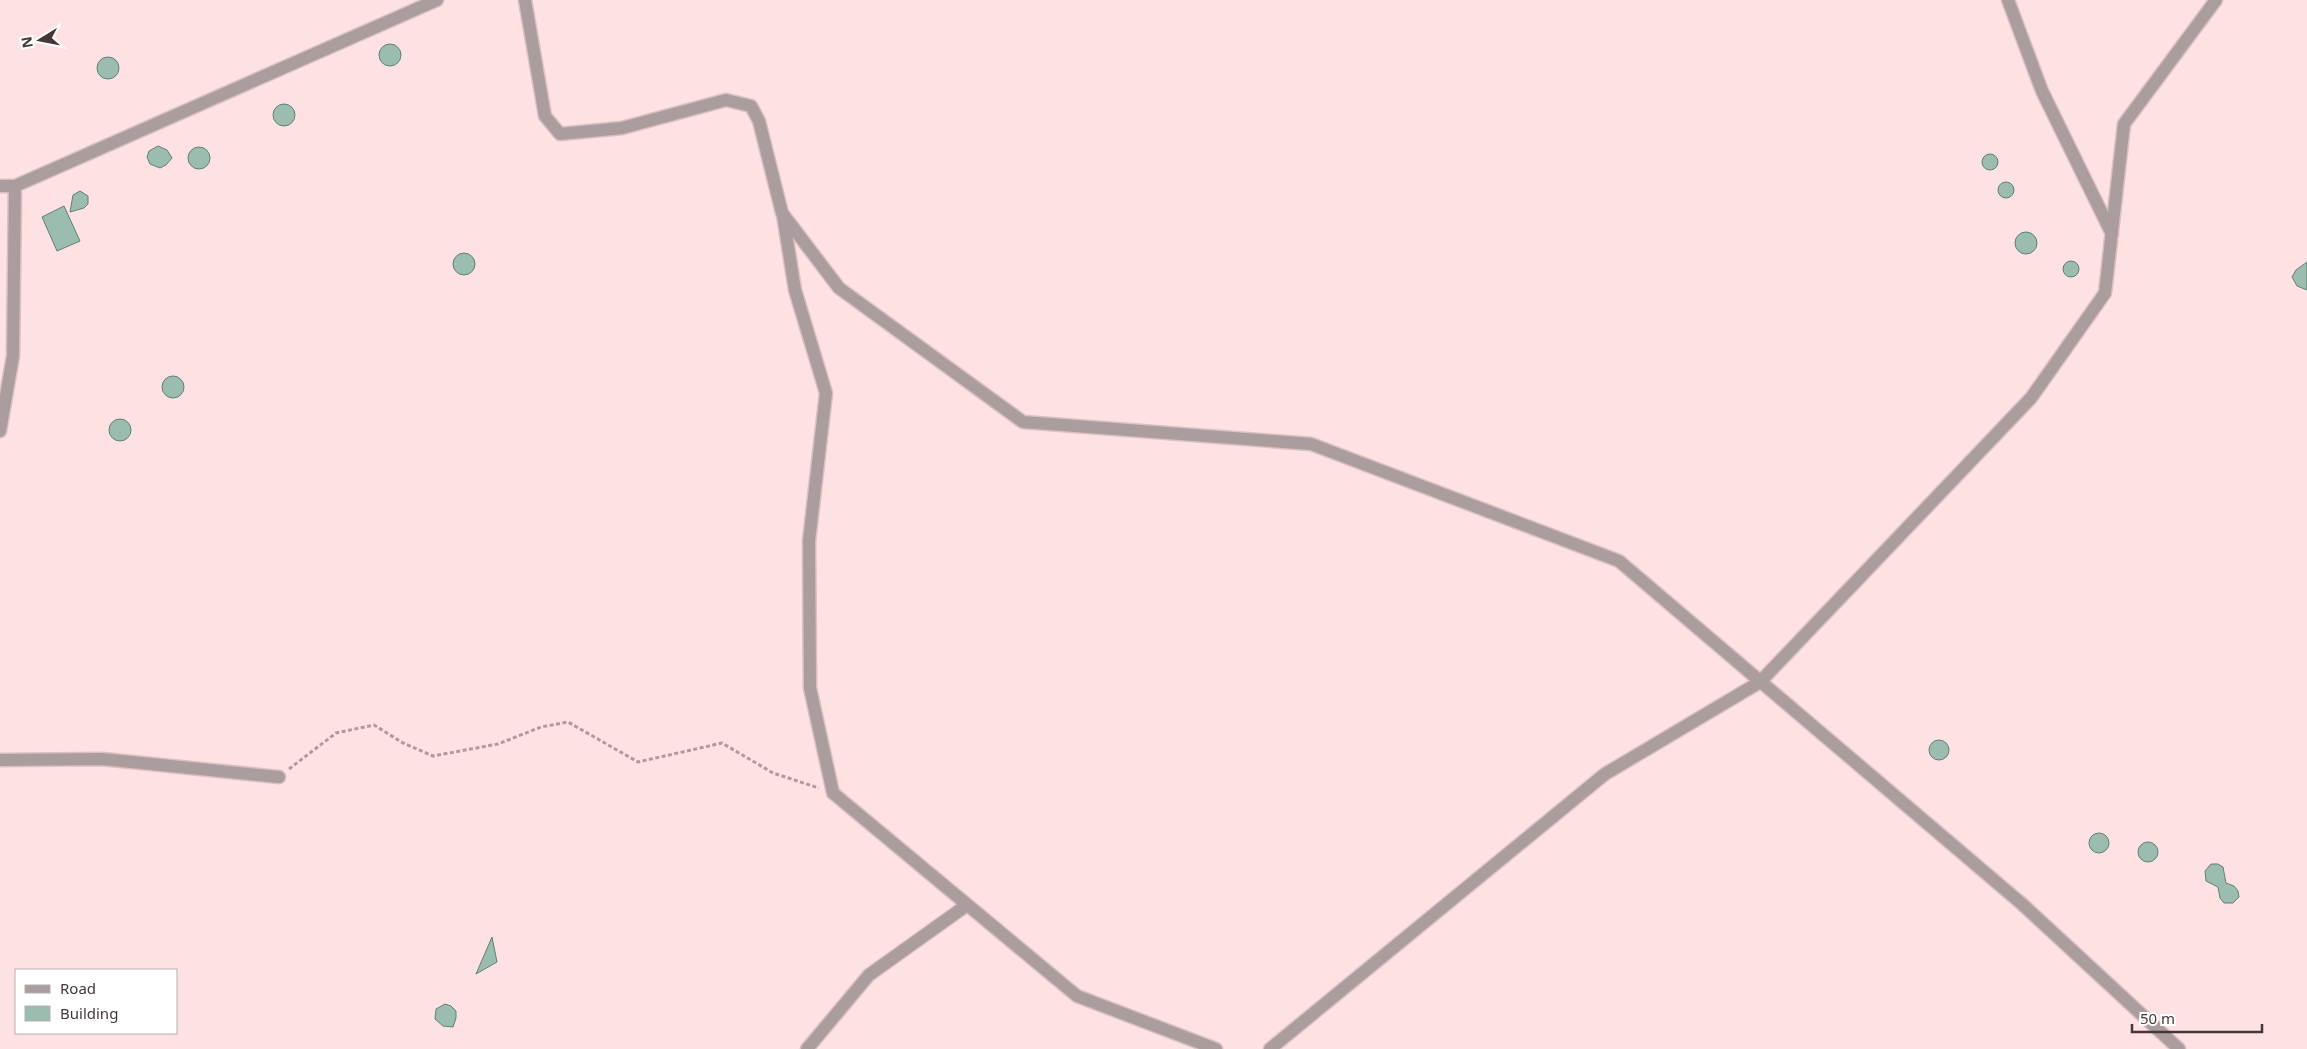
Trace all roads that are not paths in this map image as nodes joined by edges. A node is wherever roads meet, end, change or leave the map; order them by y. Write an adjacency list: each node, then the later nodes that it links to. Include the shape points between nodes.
1 (437, 0): 6 (street)
2 (525, 0): 7 (street, via 545,116 560,134 622,128 726,100 751,106 759,121)
3 (2008, 0): 8 (street, via 2042,91)
4 (2216, 0): 8 (street, via 2124,124)
5 (0, 186): 6 (street)
6 (15, 186): 9 (street, via 13,356)
7 (782, 213): 10 (street, via 839,288 1023,422 1311,444 1619,561); 13 (street, via 795,290 826,393 809,541 810,688 833,793)
8 (2112, 234): 10 (street, via 2106,293 2031,398)
9 (0, 431)
10 (1760, 682): 16 (street, via 1605,774); 17 (street, via 2022,904)
11 (0, 760): 12 (street, via 102,759)
12 (279, 777)
13 (967, 905): 14 (street, via 869,975); 15 (street, via 1077,996)
14 (807, 1049)
15 (1216, 1049)
16 (1270, 1049)
17 (2178, 1049)

